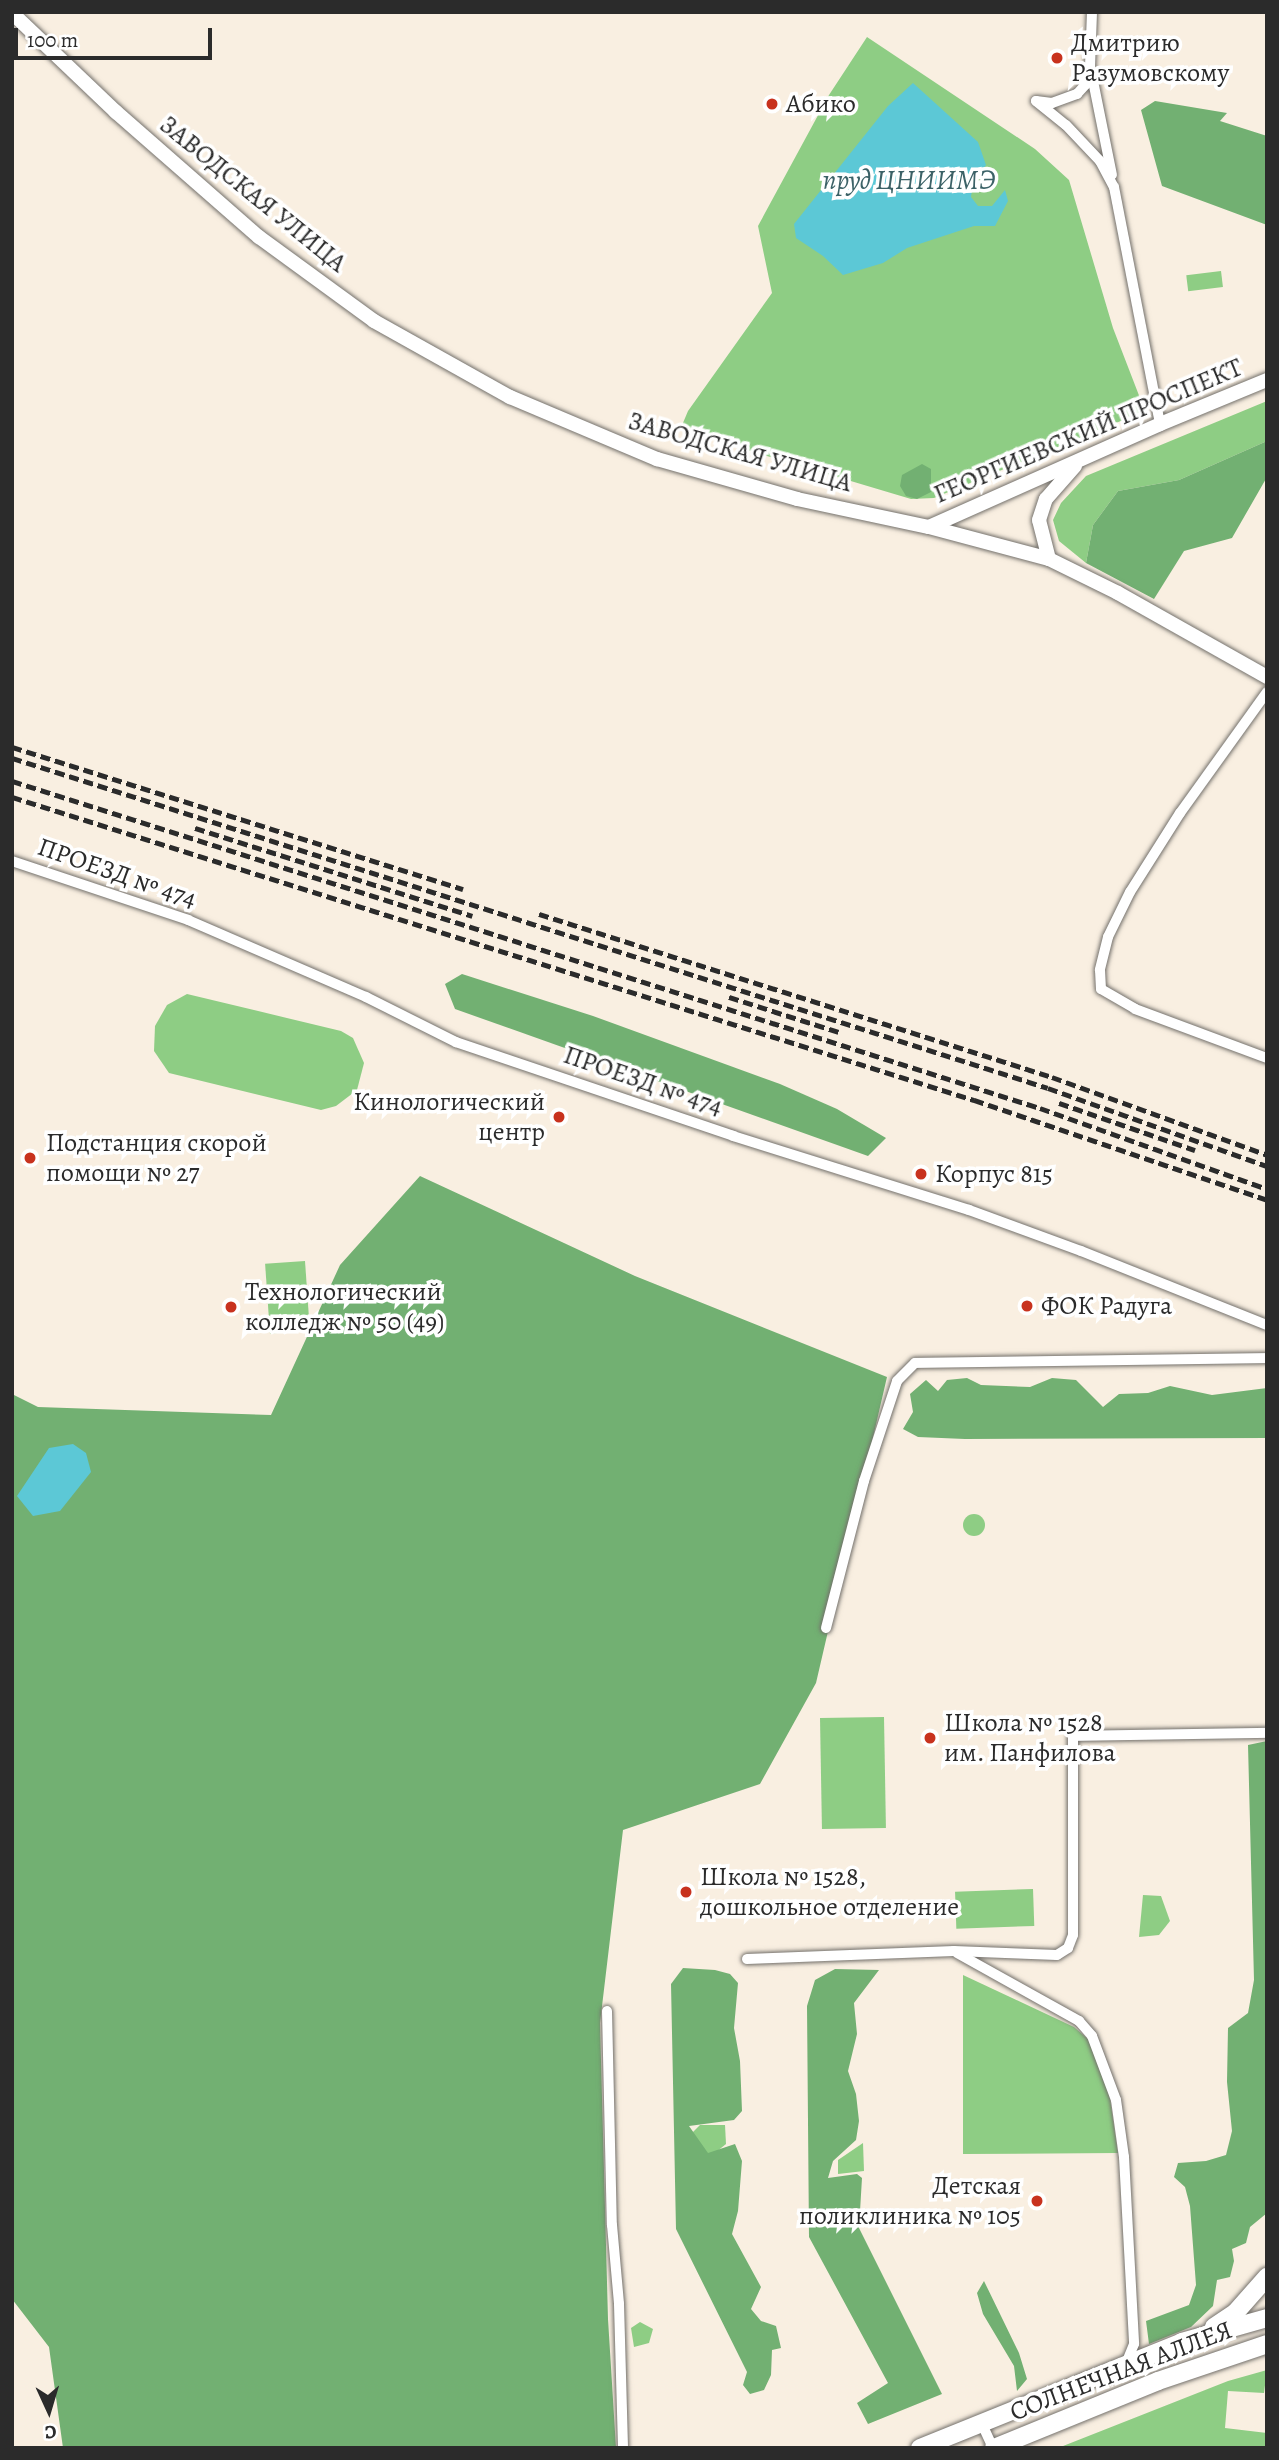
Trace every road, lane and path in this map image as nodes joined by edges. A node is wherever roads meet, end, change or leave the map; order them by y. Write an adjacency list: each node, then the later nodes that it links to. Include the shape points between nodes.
1 (1092, 12): 3 (street)
2 (12, 13): 8 (street, ЗАВОДСКАЯ УЛИЦА, via 116,112 260,237 374,321 510,397 657,458 797,499)
3 (1090, 66): 4 (street); 4 (street, via 1086,84 1077,94 1065,100 1036,102 1100,161)
4 (1114, 187): 6 (street)
5 (1267, 380): 6 (street, ГЕОРГИЕВСКИЙ ПРОСПЕКТ)
6 (1160, 424): 7 (street, ГЕОРГИЕВСКИЙ ПРОСПЕКТ)
7 (1078, 462): 8 (street, ГЕОРГИЕВСКИЙ ПРОСПЕКТ); 9 (street, via 1046,499 1039,520)
8 (929, 527): 9 (street, ЗАВОДСКАЯ УЛИЦА)
9 (1049, 559): 10 (street, ЗАВОДСКАЯ УЛИЦА)
10 (1267, 677)
11 (1267, 692): 13 (street, via 1130,892 1108,937 1100,970 1101,989 1135,1009)
12 (12, 861): 14 (street, ПРОЕЗД № 474, via 188,920 366,997 456,1042 969,1210)
13 (1267, 1058)
14 (1267, 1325)
15 (1267, 1358): 16 (street, via 915,1363 897,1381 864,1481)
16 (826, 1629)
17 (1267, 1733): 18 (street, via 1073,1736 1073,1935 1068,1948 1057,1955)
18 (954, 1951): 19 (street); 25 (street, via 1079,2021 1093,2036 1116,2100 1124,2157 1134,2344)
19 (747, 1959)
20 (607, 2011): 27 (street)
21 (1267, 2277): 23 (main road, СОЛНЕЧНАЯ АЛЛЕЯ, via 1236,2312)
22 (1267, 2318): 23 (main road, СОЛНЕЧНАЯ АЛЛЕЯ)
23 (1182, 2343): 25 (main road, СОЛНЕЧНАЯ АЛЛЕЯ)
24 (1267, 2344): 29 (main road, СОЛНЕЧНАЯ АЛЛЕЯ, via 1158,2381)
25 (1126, 2364): 26 (main road, СОЛНЕЧНАЯ АЛЛЕЯ)
26 (981, 2423): 28 (main road, СОЛНЕЧНАЯ АЛЛЕЯ); 29 (street)
27 (623, 2448)
28 (920, 2448)
29 (994, 2448)

